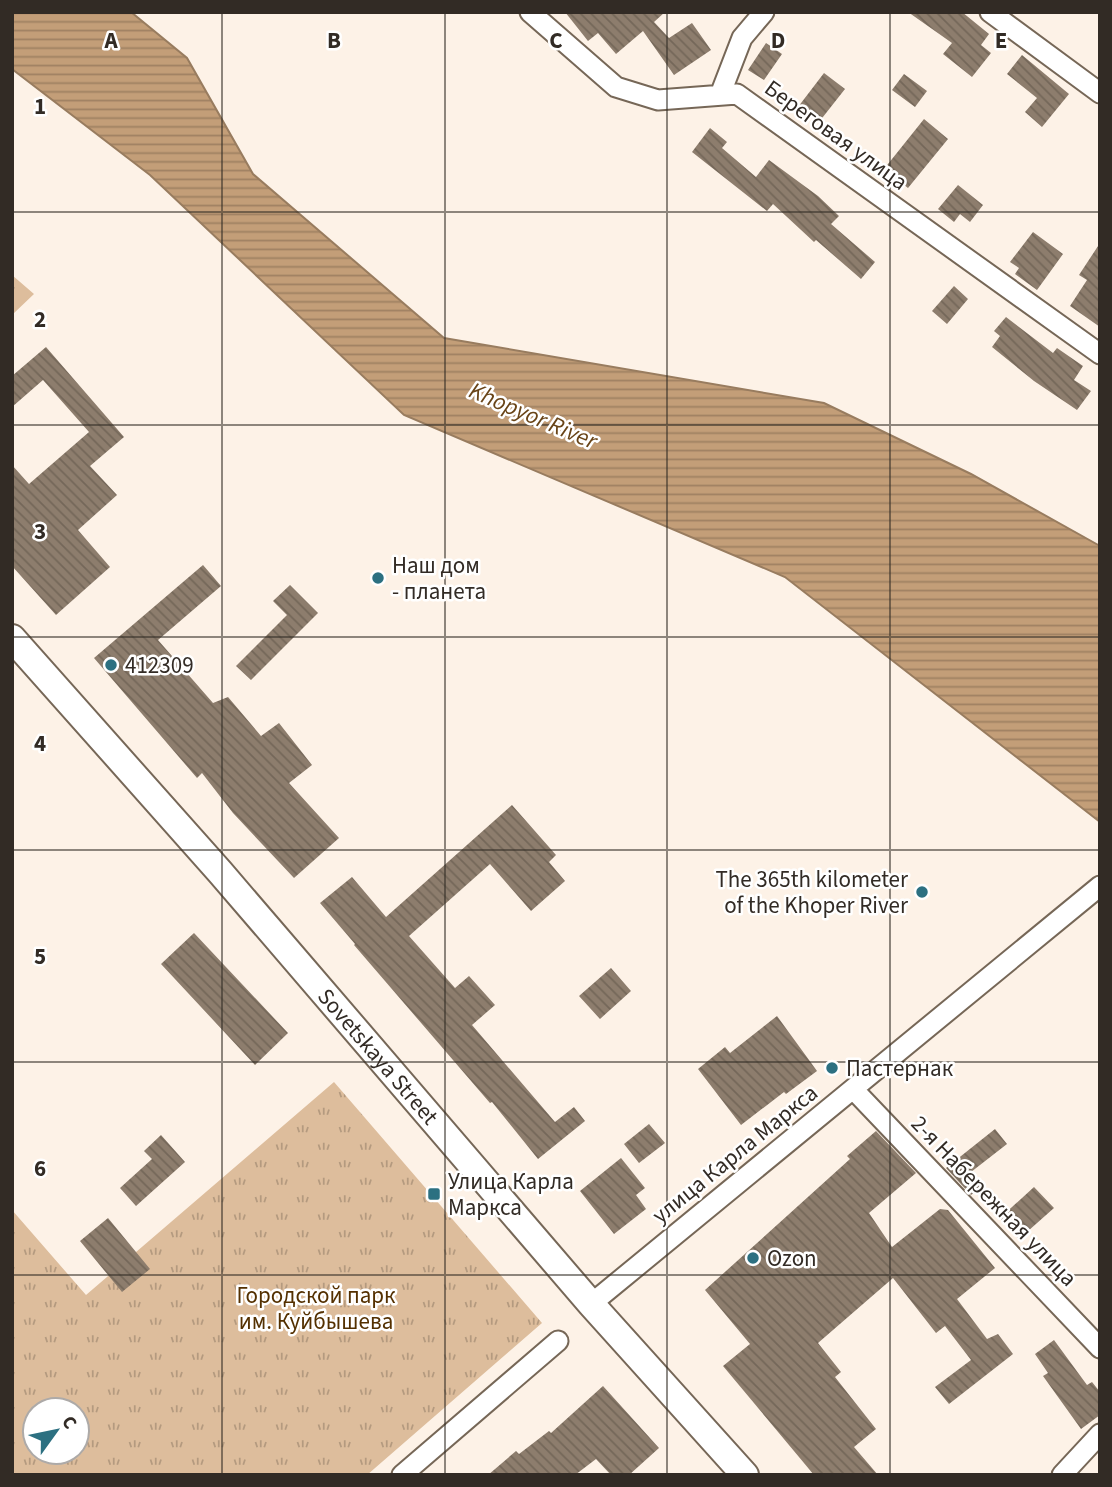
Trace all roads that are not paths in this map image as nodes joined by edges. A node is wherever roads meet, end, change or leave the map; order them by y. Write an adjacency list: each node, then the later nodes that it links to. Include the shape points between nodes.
1 (530, 12): 5 (street, Береговая улица, via 616,87 658,100)
2 (764, 12): 5 (street, via 742,38)
3 (990, 12): 4 (street)
4 (1100, 93)
5 (720, 95): 6 (street, Береговая улица, via 737,94)
6 (1100, 354)
7 (12, 638): 10 (street, Sovetskaya Street)
8 (1100, 886): 9 (street, улица Карла Маркса)
9 (853, 1089): 10 (street, улица Карла Маркса); 12 (street, 2-я Набережная улица)
10 (591, 1304): 15 (street, Sovetskaya Street)
11 (558, 1341): 14 (street)
12 (1100, 1348)
13 (1100, 1434): 16 (street)
14 (402, 1475)
15 (745, 1475)
16 (1062, 1475)

